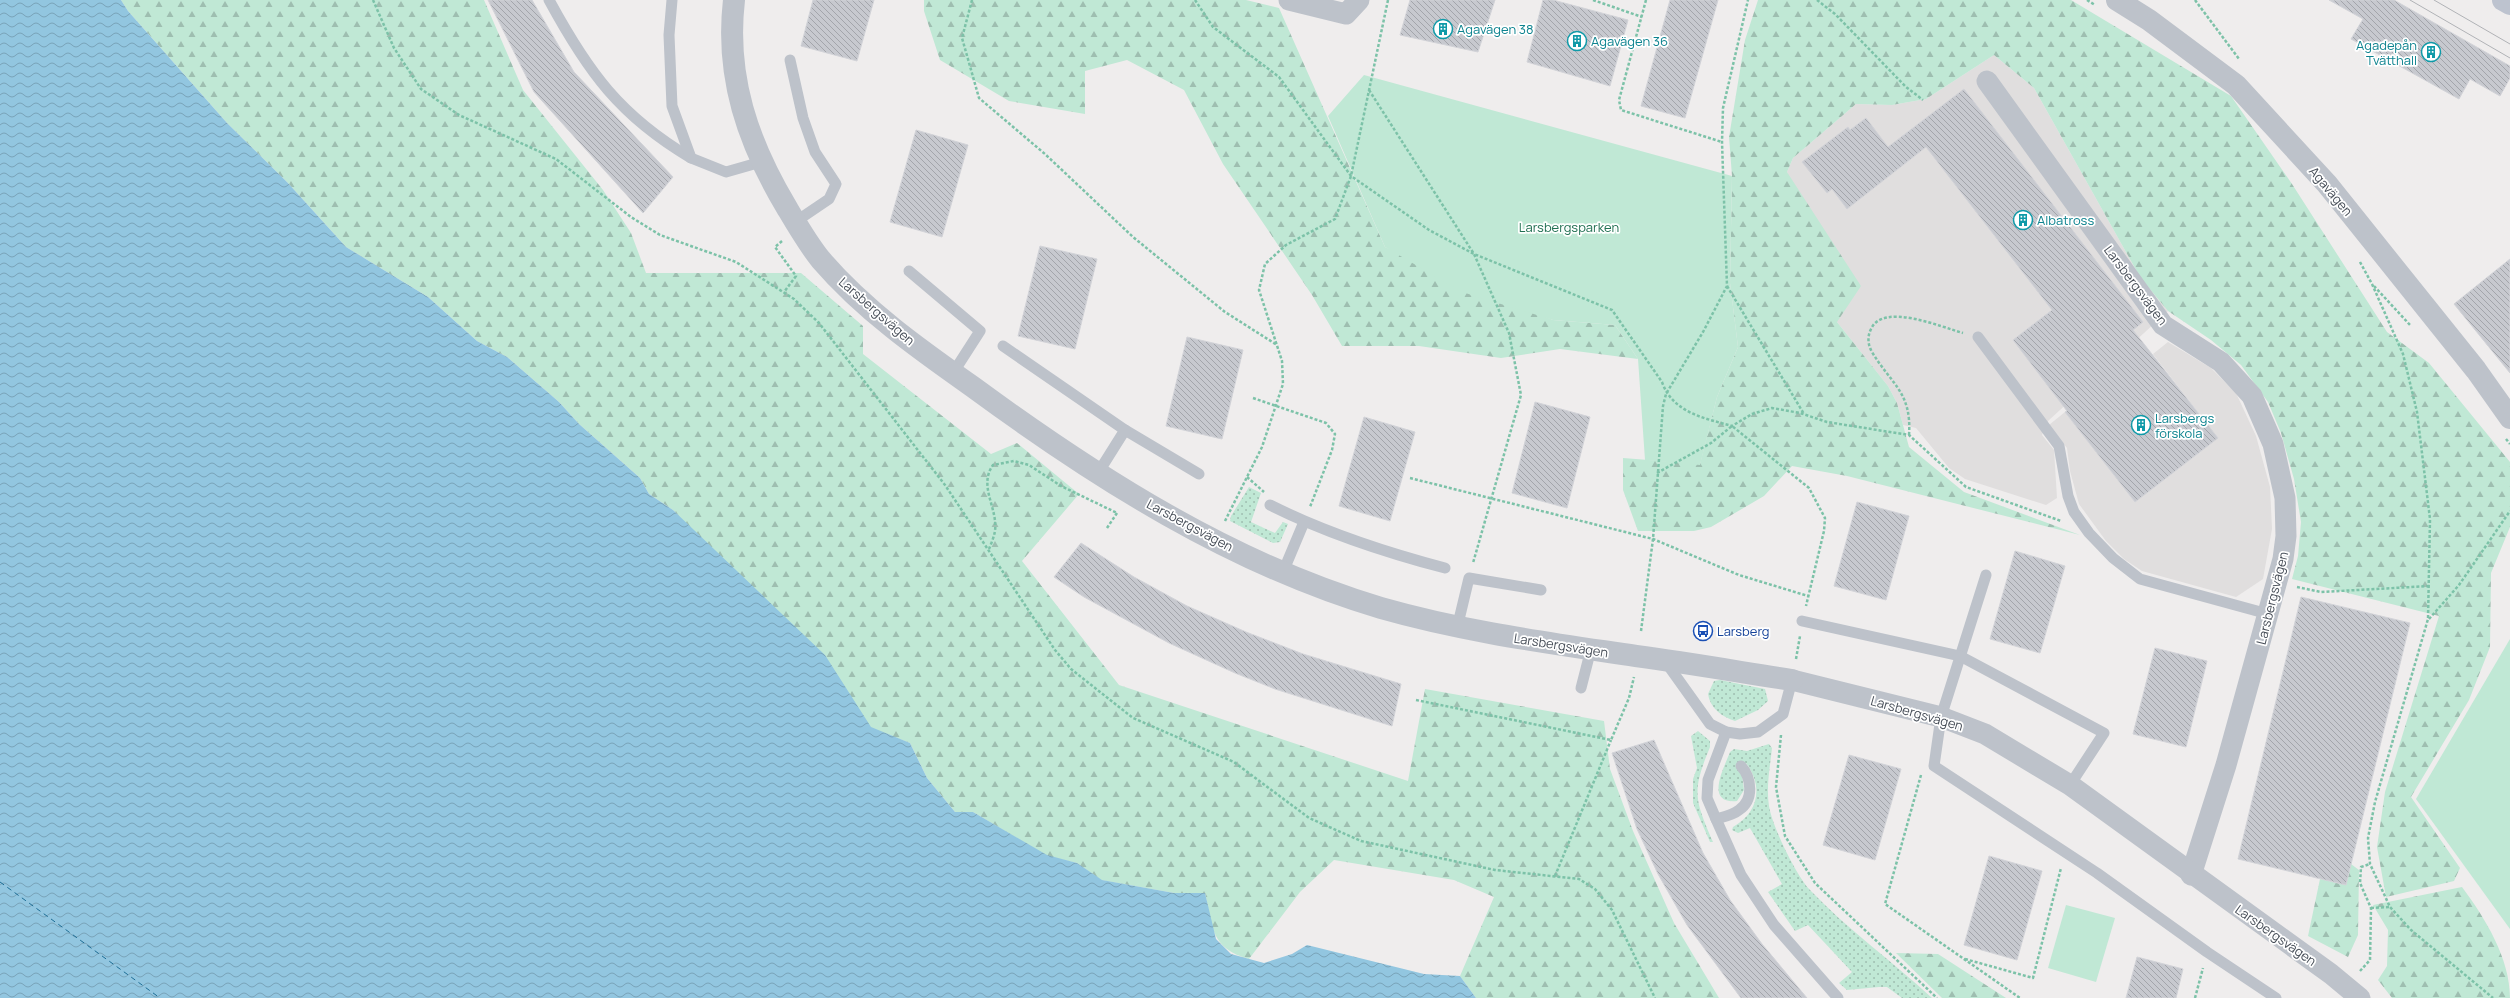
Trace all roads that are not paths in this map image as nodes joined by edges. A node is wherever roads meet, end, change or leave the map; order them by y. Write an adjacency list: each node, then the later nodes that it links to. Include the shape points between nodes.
1 (549, 0): 11 (lane, via 576,49 605,89 658,139)
2 (672, 0): 11 (lane, via 669,35 672,106)
3 (734, 0): 12 (street, Larsbergsvägen, via 732,24 737,88 744,118)
4 (1289, 0): 5 (street, via 1346,14)
5 (1359, 0)
6 (2117, 0): 18 (street, Agavägen, via 2149,20 2236,85 2327,184 2476,370)
7 (2503, 0): 8 (main road)
8 (2510, 4)
9 (790, 60): 13 (lane, via 803,118 815,152 836,184 829,199)
10 (1987, 81): 28 (street, Larsbergsvägen, via 2163,325 2221,362 2252,396 2262,414 2279,470 2286,517 2283,559)
11 (691, 158): 12 (lane, via 726,172)
12 (761, 162): 13 (street, Larsbergsvägen)
13 (795, 222): 17 (street, Larsbergsvägen, via 818,256 851,292 904,337)
14 (909, 271): 17 (lane, via 980,331)
15 (1978, 337): 28 (lane, via 2059,446 2068,496 2074,512 2089,533 2113,558 2140,579)
16 (1003, 346): 19 (lane)
17 (953, 373): 20 (street, Larsbergsvägen, via 1022,424)
18 (2510, 418)
19 (1125, 430): 20 (lane); 21 (lane)
20 (1098, 473): 25 (street, Larsbergsvägen, via 1188,527)
21 (1199, 474)
22 (1270, 505): 23 (lane)
23 (1304, 522): 24 (lane, via 1388,553); 25 (lane)
24 (1444, 568)
25 (1283, 572): 30 (street, Larsbergsvägen, via 1377,607)
26 (1986, 575): 32 (lane)
27 (1541, 590): 30 (lane, via 1469,578)
28 (2268, 614): 41 (street, Larsbergsvägen, via 2226,765)
29 (1802, 621): 32 (lane)
30 (1457, 628): 31 (street, Larsbergsvägen)
31 (1591, 649): 33 (street, Larsbergsvägen); 35 (lane)
32 (1960, 656): 36 (lane); 39 (lane, via 2104,733)
33 (1665, 660): 34 (street, Larsbergsvägen); 37 (lane, via 1710,724)
34 (1792, 680): 36 (street, Larsbergsvägen); 37 (lane, via 1783,714 1758,732)
35 (1581, 688)
36 (1941, 717): 39 (street, Larsbergsvägen, via 1985,734); 43 (lane, via 1934,766 2066,852)
37 (1726, 732): 40 (lane, via 1708,780 1707,798)
38 (1741, 766): 40 (lane, via 1746,771 1750,785 1748,800 1739,811)
39 (2070, 785): 41 (street, Larsbergsvägen)
40 (1716, 819): 42 (lane, via 1741,875 1774,925)
41 (2191, 874): 44 (street, Larsbergsvägen)
42 (1838, 998)
43 (2276, 998)
44 (2360, 998)

